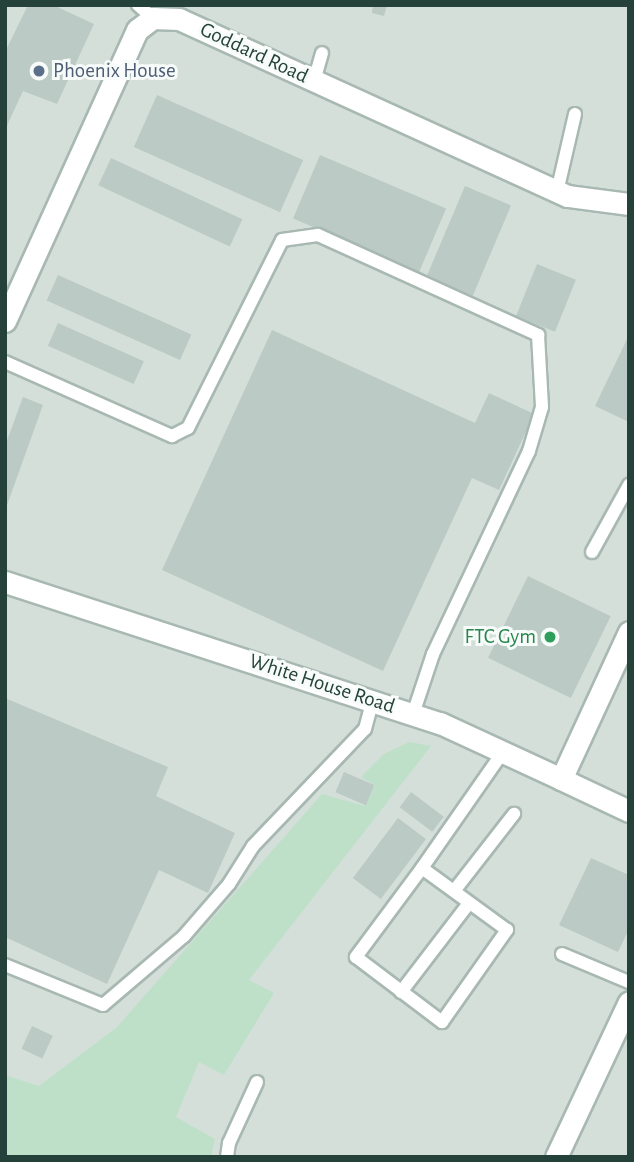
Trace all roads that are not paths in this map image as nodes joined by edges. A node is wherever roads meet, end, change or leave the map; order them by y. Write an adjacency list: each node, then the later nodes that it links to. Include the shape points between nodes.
1 (145, 12): 3 (street, Goddard Road, via 179,19); 7 (street, Goddard Road)
2 (322, 53): 3 (lane)
3 (314, 81): 5 (street, Goddard Road)
4 (575, 114): 5 (lane)
5 (557, 192): 6 (street, Goddard Road, via 596,203)
6 (629, 204)
7 (5, 321)
8 (5, 362): 14 (lane, via 172,436 188,428 282,240 318,235 538,335 542,407 529,450 433,654)
9 (629, 485): 10 (lane)
10 (592, 552)
11 (5, 582): 13 (street, White House Road)
12 (629, 632): 16 (street)
13 (373, 700): 14 (street, White House Road); 23 (lane, via 365,729 253,846 229,884 184,936 103,1005)
14 (413, 714): 15 (street, White House Road)
15 (503, 752): 16 (street, White House Road); 19 (lane)
16 (561, 779): 17 (street, White House Road)
17 (629, 811)
18 (514, 814): 20 (lane)
19 (422, 868): 20 (lane); 25 (lane, via 356,957)
20 (454, 891): 21 (lane)
21 (469, 903): 25 (lane); 25 (lane, via 508,930 442,1022)
22 (562, 954): 24 (lane)
23 (5, 965)
24 (629, 982)
25 (401, 992)
26 (629, 1002): 29 (street)
27 (257, 1082): 28 (lane)
28 (227, 1157)
29 (556, 1157)

